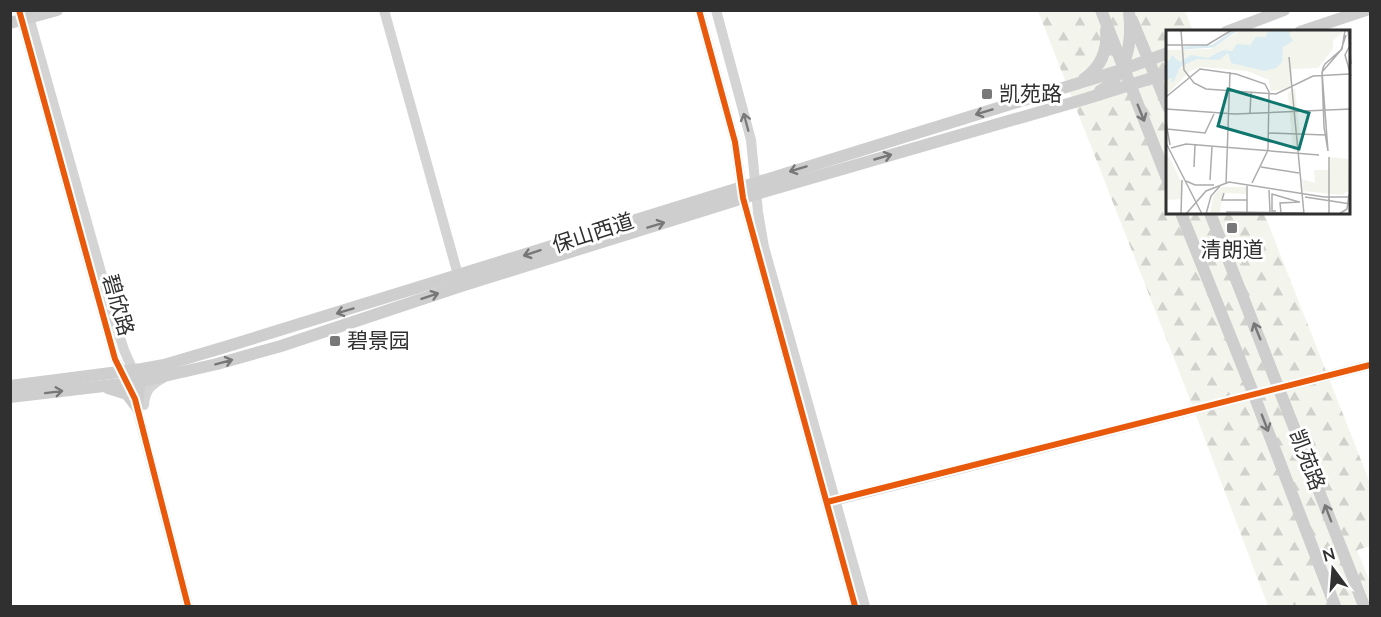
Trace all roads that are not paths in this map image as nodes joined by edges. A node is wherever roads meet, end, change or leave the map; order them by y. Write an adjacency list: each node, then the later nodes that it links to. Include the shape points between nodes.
1 (57, 10): 9 (main road)
2 (384, 10): 25 (street)
3 (699, 10): 22 (street, via 735,142)
4 (716, 10): 21 (street, one-way to 4, via 751,140)
5 (1284, 10): 10 (main road)
6 (1366, 10): 11 (main road)
7 (1128, 11): 13 (main road); 14 (main road, via 1130,37)
8 (1103, 15): 14 (main road); 16 (main road, via 1106,45 1102,59)
9 (21, 16): 30 (street, 碧欣路, via 115,359)
10 (1231, 30)
11 (1306, 30)
12 (1166, 54): 13 (main road, 保山西道)
13 (1149, 59): 14 (main road, 保山西道); 15 (main road)
14 (1122, 68): 16 (main road, 保山西道); 17 (main road); 19 (main road, via 1108,86)
15 (1162, 74): 17 (main road, 保山西道); 18 (main road)
16 (1080, 82): 21 (main road, 保山西道, one-way to 21)
17 (1130, 86): 19 (main road, 保山西道); 20 (main road, one-way to 20)
18 (1166, 96)
19 (1085, 99): 21 (main road, 保山西道, one-way to 19)
20 (1166, 176)
21 (755, 188): 22 (main road, 保山西道); 34 (street, via 764,247)
22 (742, 192): 25 (main road, 保山西道); 34 (street)
23 (1181, 214): 32 (main road, 凯苑路)
24 (1210, 214): 31 (main road, 凯苑路, one-way to 24)
25 (460, 281): 27 (main road, 保山西道, via 260,337)
26 (1371, 365): 31 (street)
27 (166, 370): 30 (main road, 保山西道, via 150,371); 30 (street, via 145,397)
28 (97, 382): 29 (main road); 30 (main road); 30 (main road, via 132,399); 33 (main road, one-way to 28)
29 (10, 386)
30 (134, 386): 35 (street, 碧欣路); 36 (street, 碧欣路)
31 (1280, 388): 32 (street); 40 (main road, 凯苑路, one-way to 31)
32 (1254, 395): 34 (street); 39 (main road, 凯苑路, one-way to 39)
33 (10, 397)
34 (831, 501): 37 (street); 38 (street)
35 (188, 606)
36 (195, 606)
37 (855, 606)
38 (865, 606)
39 (1335, 606)
40 (1364, 606)

